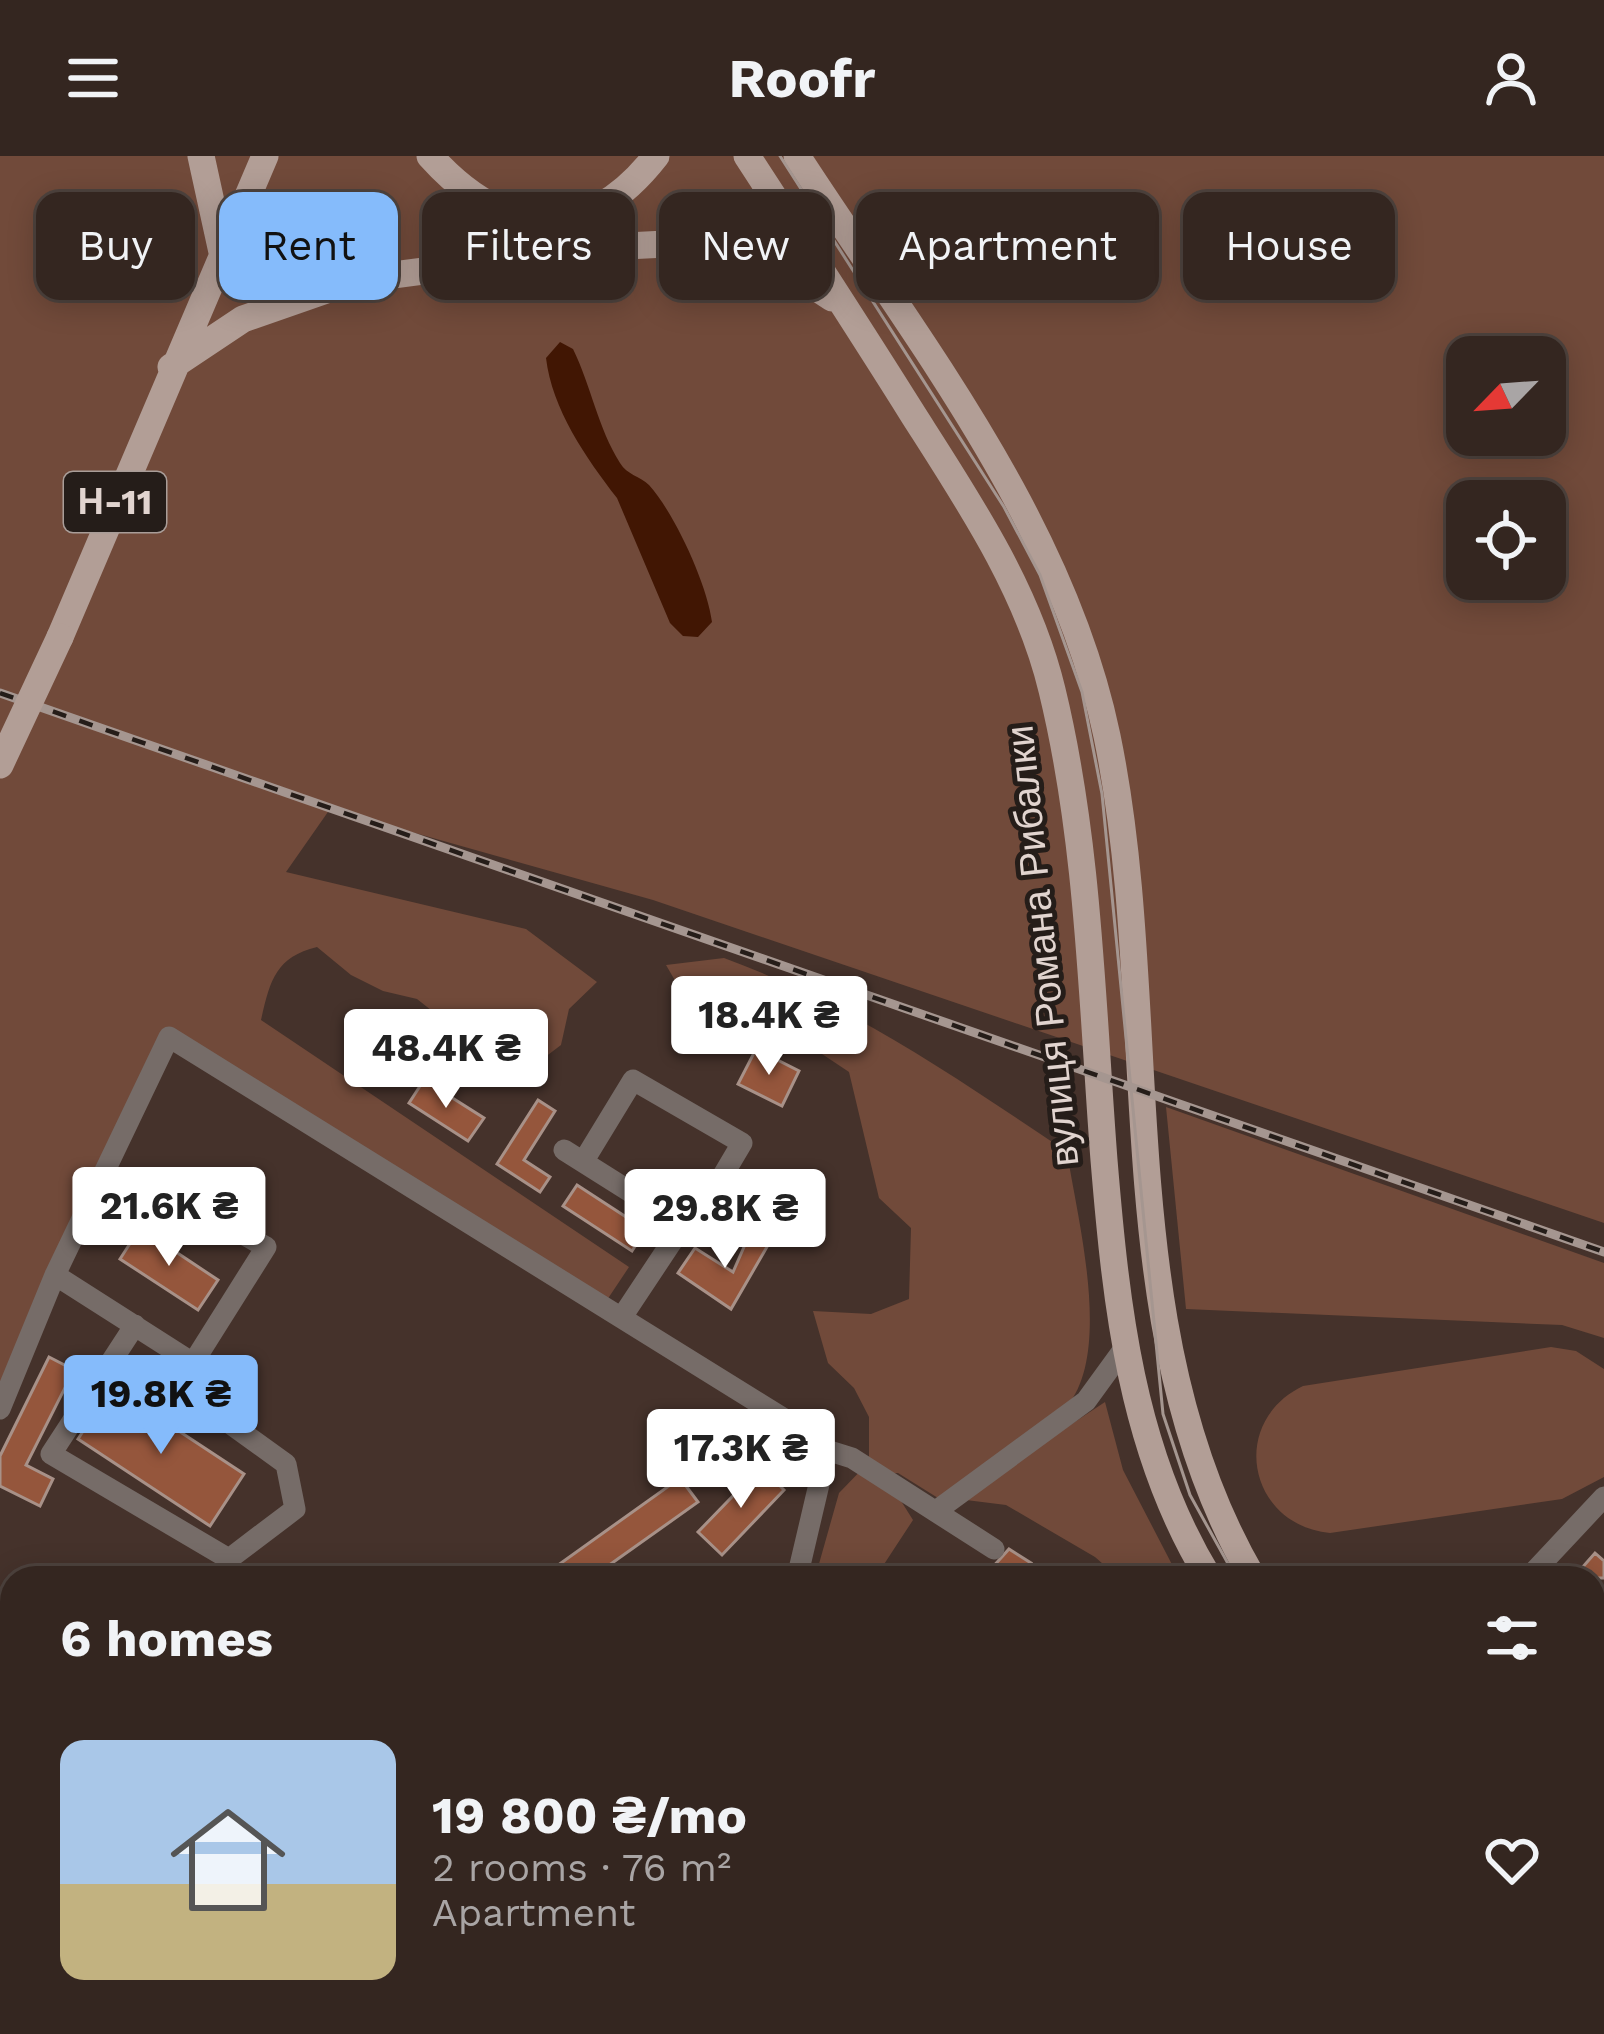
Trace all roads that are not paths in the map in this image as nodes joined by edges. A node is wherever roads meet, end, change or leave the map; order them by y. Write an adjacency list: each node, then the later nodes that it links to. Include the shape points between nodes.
1 (201, 156): 8 (main road)
2 (265, 156): 7 (main road, Н-11)
3 (430, 156): 4 (main road, via 460,190 526,220 603,205)
4 (656, 156)
5 (747, 156): 10 (main road, вулиця Романа Рибалки)
6 (797, 156): 29 (main road, via 1022,507 1081,644 1115,780 1169,1348 1199,1468)
7 (249, 192)
8 (219, 238)
9 (219, 259): 11 (main road, Н-11)
10 (848, 310): 11 (main road, via 754,256 655,243 355,280 244,319); 18 (main road, вулиця Романа Рибалки, via 1003,562 1051,686 1076,830)
11 (170, 367): 12 (main road, Н-11, bridge)
12 (0, 765)
13 (166, 1191): 17 (street, via 266,1247 193,1364)
14 (683, 1225): 14 (street, via 573,1156 633,1080 742,1143 700,1214); 16 (street)
15 (55, 1275): 16 (street, via 169,1037); 17 (street); 19 (street)
16 (622, 1317): 21 (street, via 800,1426)
17 (135, 1325): 20 (street, via 51,1454 229,1559 295,1510 286,1464)
18 (1126, 1346): 23 (street, via 1067,1417); 28 (main road, вулиця Романа Рибалки, via 1155,1466)
19 (0, 1409)
20 (232, 1425)
21 (820, 1448): 23 (street, via 852,1458); 27 (street, via 817,1503)
22 (1604, 1497): 24 (street)
23 (936, 1510): 26 (street)
24 (1586, 1517): 25 (street); 30 (street)
25 (1604, 1535)
26 (994, 1549)
27 (800, 1566)
28 (1203, 1566)
29 (1247, 1566)
30 (1539, 1566)

